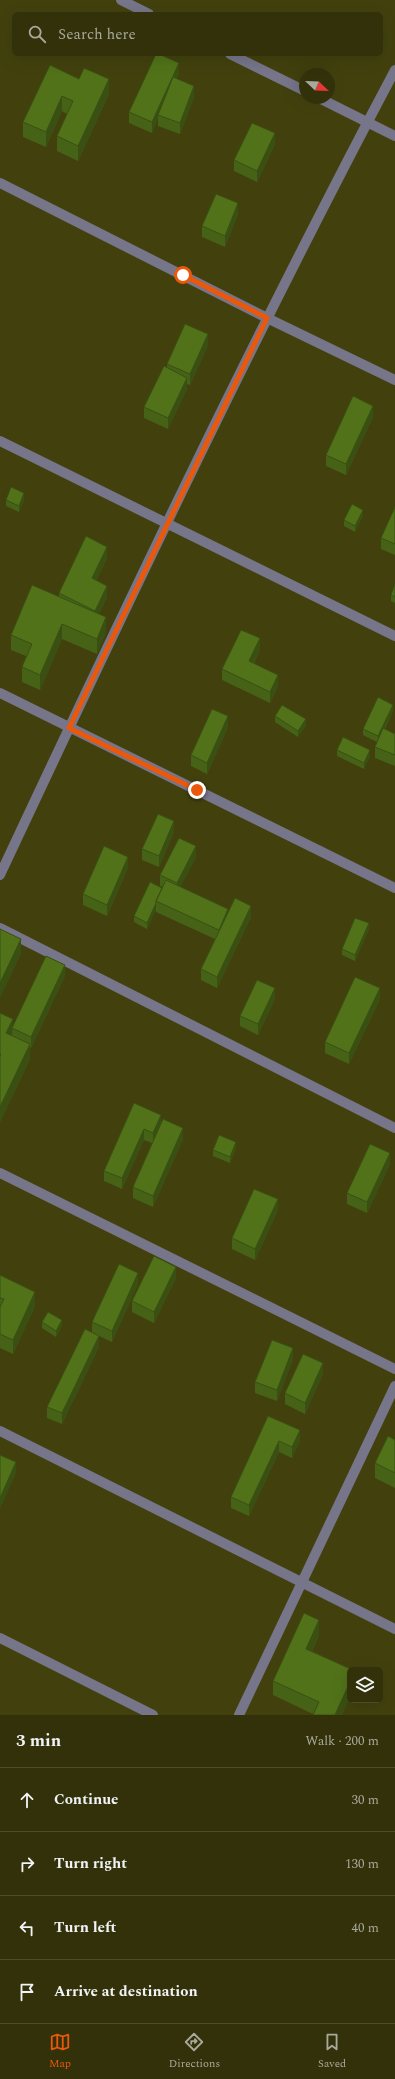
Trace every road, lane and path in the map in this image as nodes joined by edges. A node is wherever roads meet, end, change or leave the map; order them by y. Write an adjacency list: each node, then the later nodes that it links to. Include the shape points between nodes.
1 (121, 0): 2 (street)
2 (145, 12)
3 (234, 56): 5 (street)
4 (395, 70): 7 (street)
5 (299, 88)
6 (331, 104): 7 (street)
7 (367, 122): 8 (street); 10 (street)
8 (395, 136)
9 (0, 183): 10 (street)
10 (267, 318): 11 (street); 13 (street)
11 (395, 380)
12 (0, 441): 13 (street)
13 (167, 524): 14 (street); 16 (street)
14 (395, 636)
15 (0, 693): 16 (street)
16 (69, 728): 17 (street); 18 (street)
17 (0, 875)
18 (395, 888)
19 (0, 928): 20 (street)
20 (395, 1128)
21 (0, 1173): 22 (street)
22 (395, 1369)
23 (395, 1386): 25 (street)
24 (0, 1431): 25 (street)
25 (303, 1584): 26 (street); 29 (street)
26 (395, 1629)
27 (0, 1638): 28 (street)
28 (153, 1715)
29 (239, 1715)

